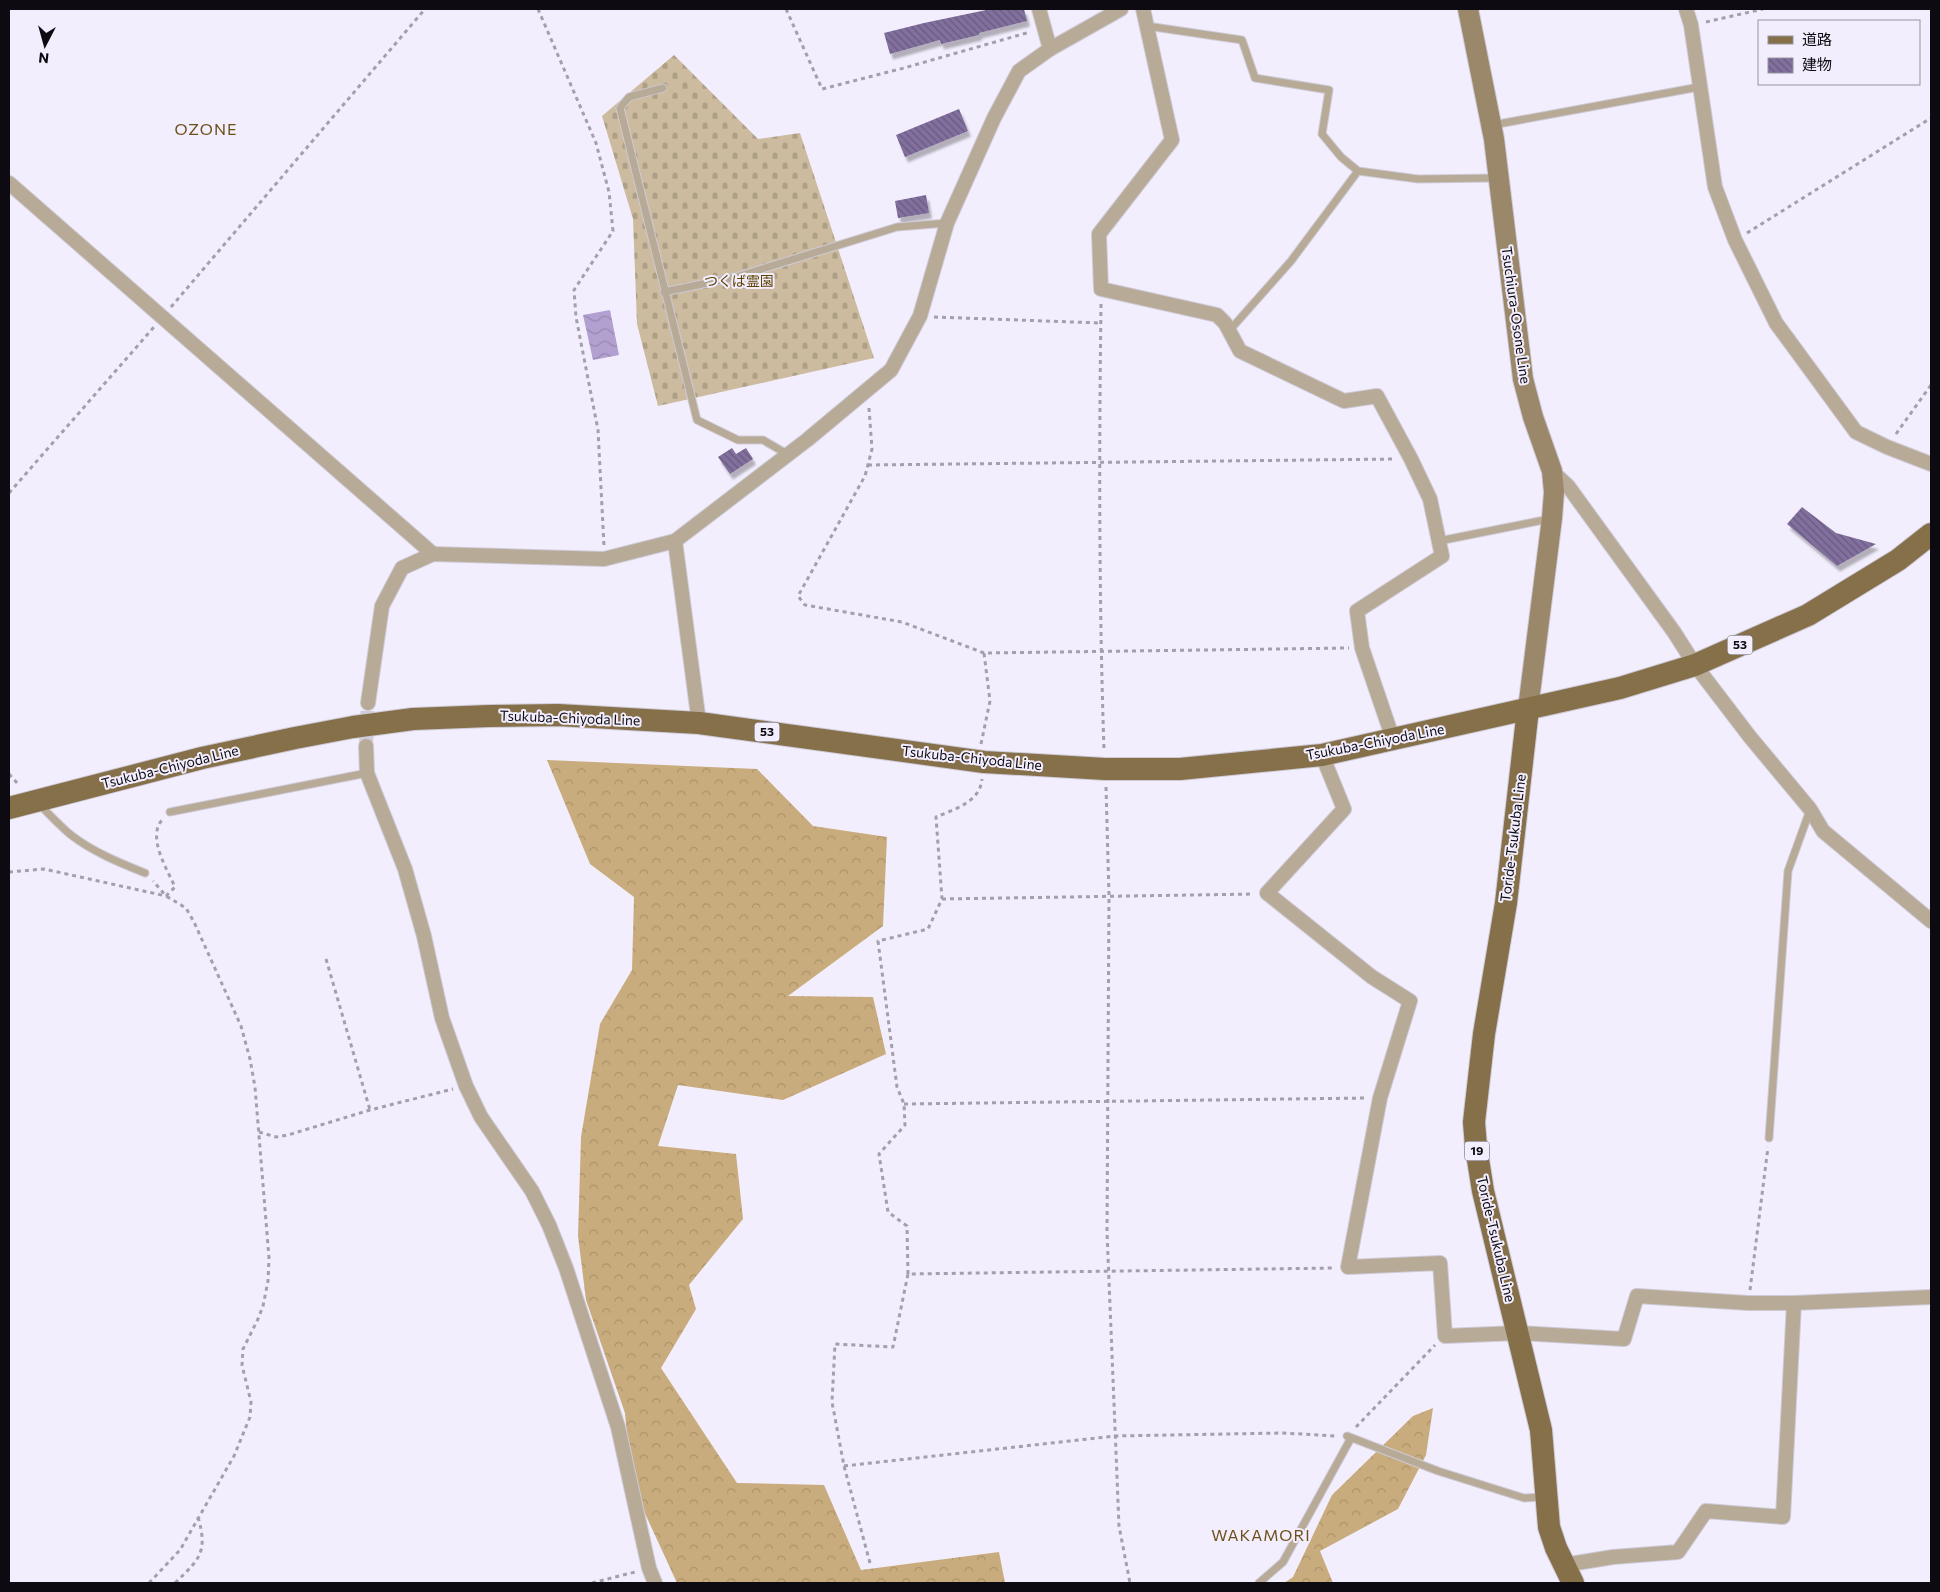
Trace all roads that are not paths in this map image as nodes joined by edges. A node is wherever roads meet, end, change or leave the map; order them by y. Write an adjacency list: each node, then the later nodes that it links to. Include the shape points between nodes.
1 (1039, 9): 7 (street)
2 (1121, 9): 7 (street)
3 (1143, 9): 6 (street)
4 (1468, 9): 10 (main road, Tsuchiura-Osone Line)
5 (1686, 9): 8 (street)
6 (1147, 26): 11 (lane, via 1242,40 1255,78 1329,90 1322,134); 16 (street, via 1172,140 1100,234 1101,289 1217,315)
7 (1050, 49): 14 (street, via 1020,71 994,118)
8 (1699, 87): 10 (lane); 18 (street, via 1715,187 1735,240 1776,323 1856,432)
9 (663, 88): 15 (lane, via 629,97 620,108)
10 (1491, 125): 12 (main road, Tsuchiura-Osone Line)
11 (1358, 171): 12 (lane, via 1418,179); 16 (lane, via 1291,261)
12 (1499, 178): 19 (main road, Tsuchiura-Osone Line, via 1523,379)
13 (9, 183): 24 (street)
14 (947, 223): 15 (lane, via 897,227 736,276); 17 (street, via 920,316 891,370)
15 (664, 292): 17 (lane, via 697,420 738,440 763,440)
16 (1229, 331): 23 (street, via 1240,351 1344,401 1377,396 1430,499)
17 (787, 454): 22 (street)
18 (1931, 464)
19 (1552, 471): 20 (main road, Tsuchiura-Osone Line); 25 (street, via 1568,486)
20 (1552, 518): 23 (lane); 27 (main road, Tsuchiura-Osone Line)
21 (1931, 534): 25 (main road, Tsukuba-Chiyoda Line / 53, via 1898,560 1808,615)
22 (675, 541): 24 (street, via 604,559); 28 (street)
23 (1439, 541): 29 (street, via 1442,556 1357,611 1362,648)
24 (433, 554): 26 (street, via 402,568 382,606)
25 (1695, 665): 27 (main road, Tsukuba-Chiyoda Line / 53, via 1620,688); 35 (street)
26 (368, 703)
27 (1528, 709): 29 (main road, Tsukuba-Chiyoda Line / 53); 42 (main road, Toride-Tsukuba Line / 19, via 1506,903 1484,1034 1474,1122 1483,1191)
28 (699, 723): 31 (main road, Tsukuba-Chiyoda Line / 53, via 984,762 1105,769 1180,768); 33 (main road, Tsukuba-Chiyoda Line / 53, via 558,715 413,720 353,727 211,756)
29 (1392, 739): 31 (main road, Tsukuba-Chiyoda Line / 53)
30 (366, 746): 32 (street)
31 (1322, 755): 42 (street, via 1344,809 1267,893 1372,977 1410,1001 1380,1098 1348,1267 1440,1263 1444,1336)
32 (367, 773): 36 (lane); 45 (street, via 405,869 442,1018 466,1086 481,1117 532,1191 566,1268 618,1427)
33 (36, 802): 34 (main road, Tsukuba-Chiyoda Line / 53); 37 (lane, via 90,848)
34 (9, 808)
35 (1810, 809): 38 (street, via 1823,831); 39 (lane, via 1788,871)
36 (170, 812)
37 (145, 873)
38 (1931, 921)
39 (1769, 1138)
40 (1931, 1297): 41 (street)
41 (1794, 1303): 42 (street, via 1637,1296 1624,1339); 44 (street, via 1783,1517 1706,1511 1678,1552 1613,1557)
42 (1518, 1333): 43 (main road, Toride-Tsukuba Line / 19, via 1541,1430)
43 (1546, 1497): 44 (main road, Toride-Tsukuba Line / 19, via 1549,1527); 46 (lane, via 1524,1498 1438,1471 1349,1437 1283,1562)
44 (1568, 1574)
45 (655, 1583)
46 (1259, 1583)

